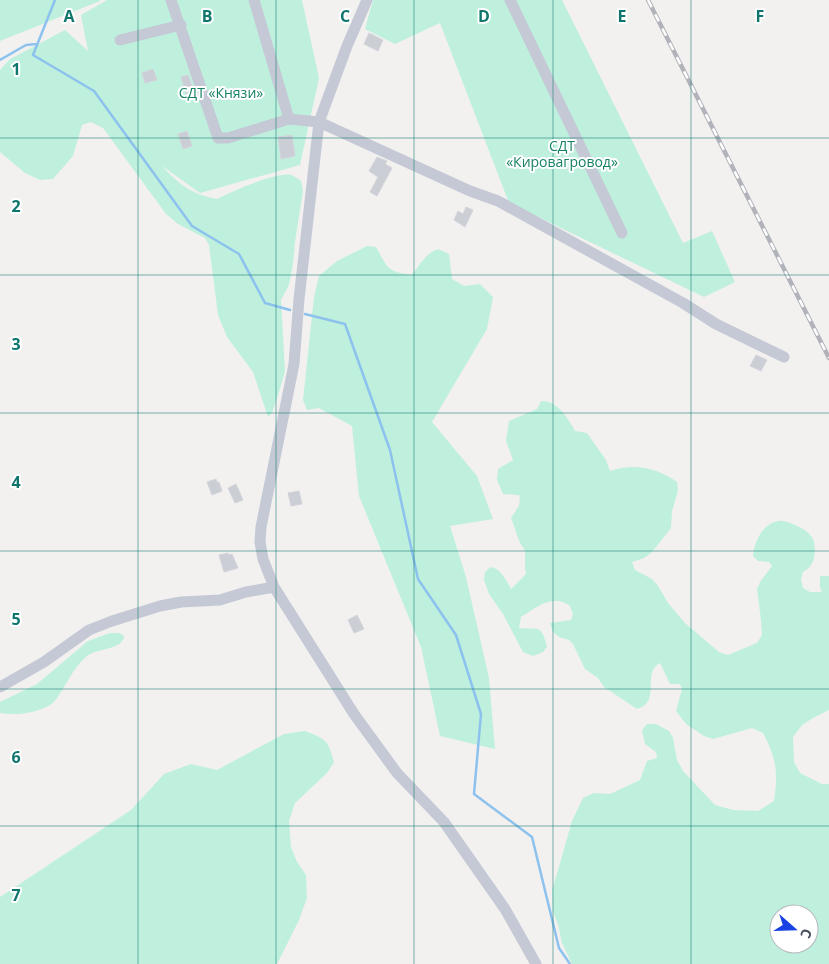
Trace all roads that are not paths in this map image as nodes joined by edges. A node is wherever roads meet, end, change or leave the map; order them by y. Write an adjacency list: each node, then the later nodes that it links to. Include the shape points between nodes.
1 (171, 0): 5 (street)
2 (254, 0): 7 (street)
3 (366, 0): 8 (street)
4 (510, 0): 9 (street)
5 (181, 25): 6 (street); 7 (street, via 218,138 228,138)
6 (120, 40)
7 (289, 119): 8 (street)
8 (319, 122): 10 (street, via 470,191 498,200 716,324); 11 (street, via 294,364 261,527 263,559)
9 (622, 233)
10 (784, 357)
11 (274, 588): 12 (street, via 220,600 160,606 112,621 84,633 44,662); 13 (street, via 354,714 397,773 444,822 505,909)
12 (0, 687)
13 (536, 964)

